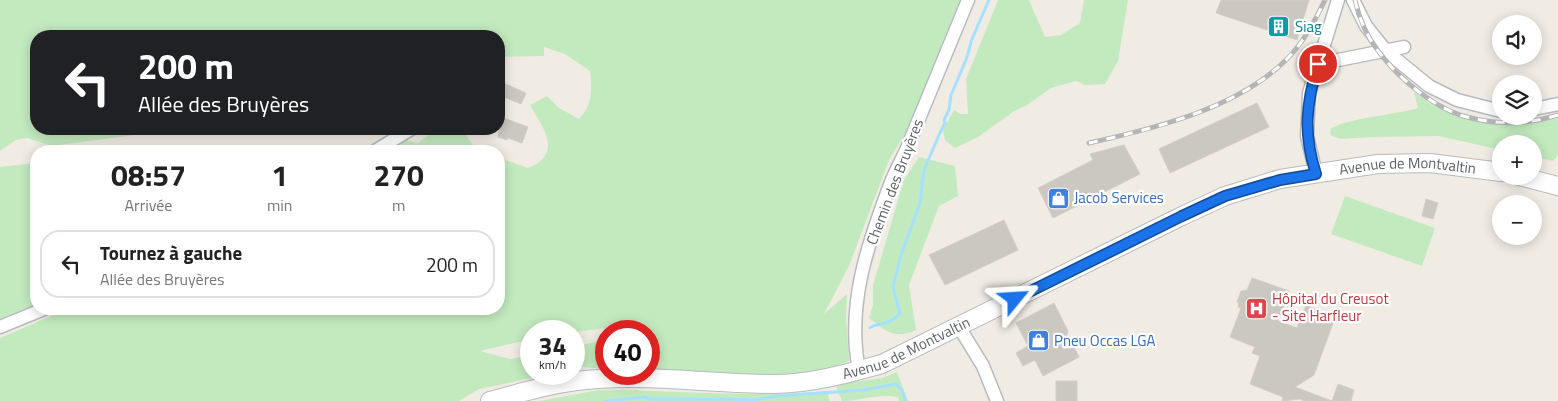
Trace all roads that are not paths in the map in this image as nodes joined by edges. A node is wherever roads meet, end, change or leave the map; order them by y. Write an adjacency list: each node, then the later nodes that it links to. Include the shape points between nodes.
1 (968, 0): 19 (street, Chemin des Bruyères, via 892,181 864,265 855,316 855,352)
2 (1338, 0): 6 (street)
3 (1353, 0): 5 (street, via 1366,26)
4 (1404, 47): 5 (street)
5 (1386, 51): 6 (street); 9 (street, via 1429,86 1457,100)
6 (1318, 64): 13 (street, via 1309,93 1307,136)
7 (1558, 104): 8 (street)
8 (1542, 107)
9 (1492, 108)
10 (401, 135): 11 (street)
11 (385, 145)
12 (1492, 171): 13 (street, Avenue de Montvaltin, via 1402,162)
13 (1316, 174): 17 (street, Avenue de Montvaltin, via 1280,180 1225,196)
14 (1542, 182): 15 (street)
15 (1558, 186)
16 (30, 315): 18 (street)
17 (959, 327): 19 (street, Avenue de Montvaltin, via 882,364); 21 (street, via 983,366)
18 (0, 328)
19 (859, 370): 20 (street, Avenue de Montvaltin, via 817,380 775,384 599,378 561,382)
20 (490, 401)
21 (997, 401)

